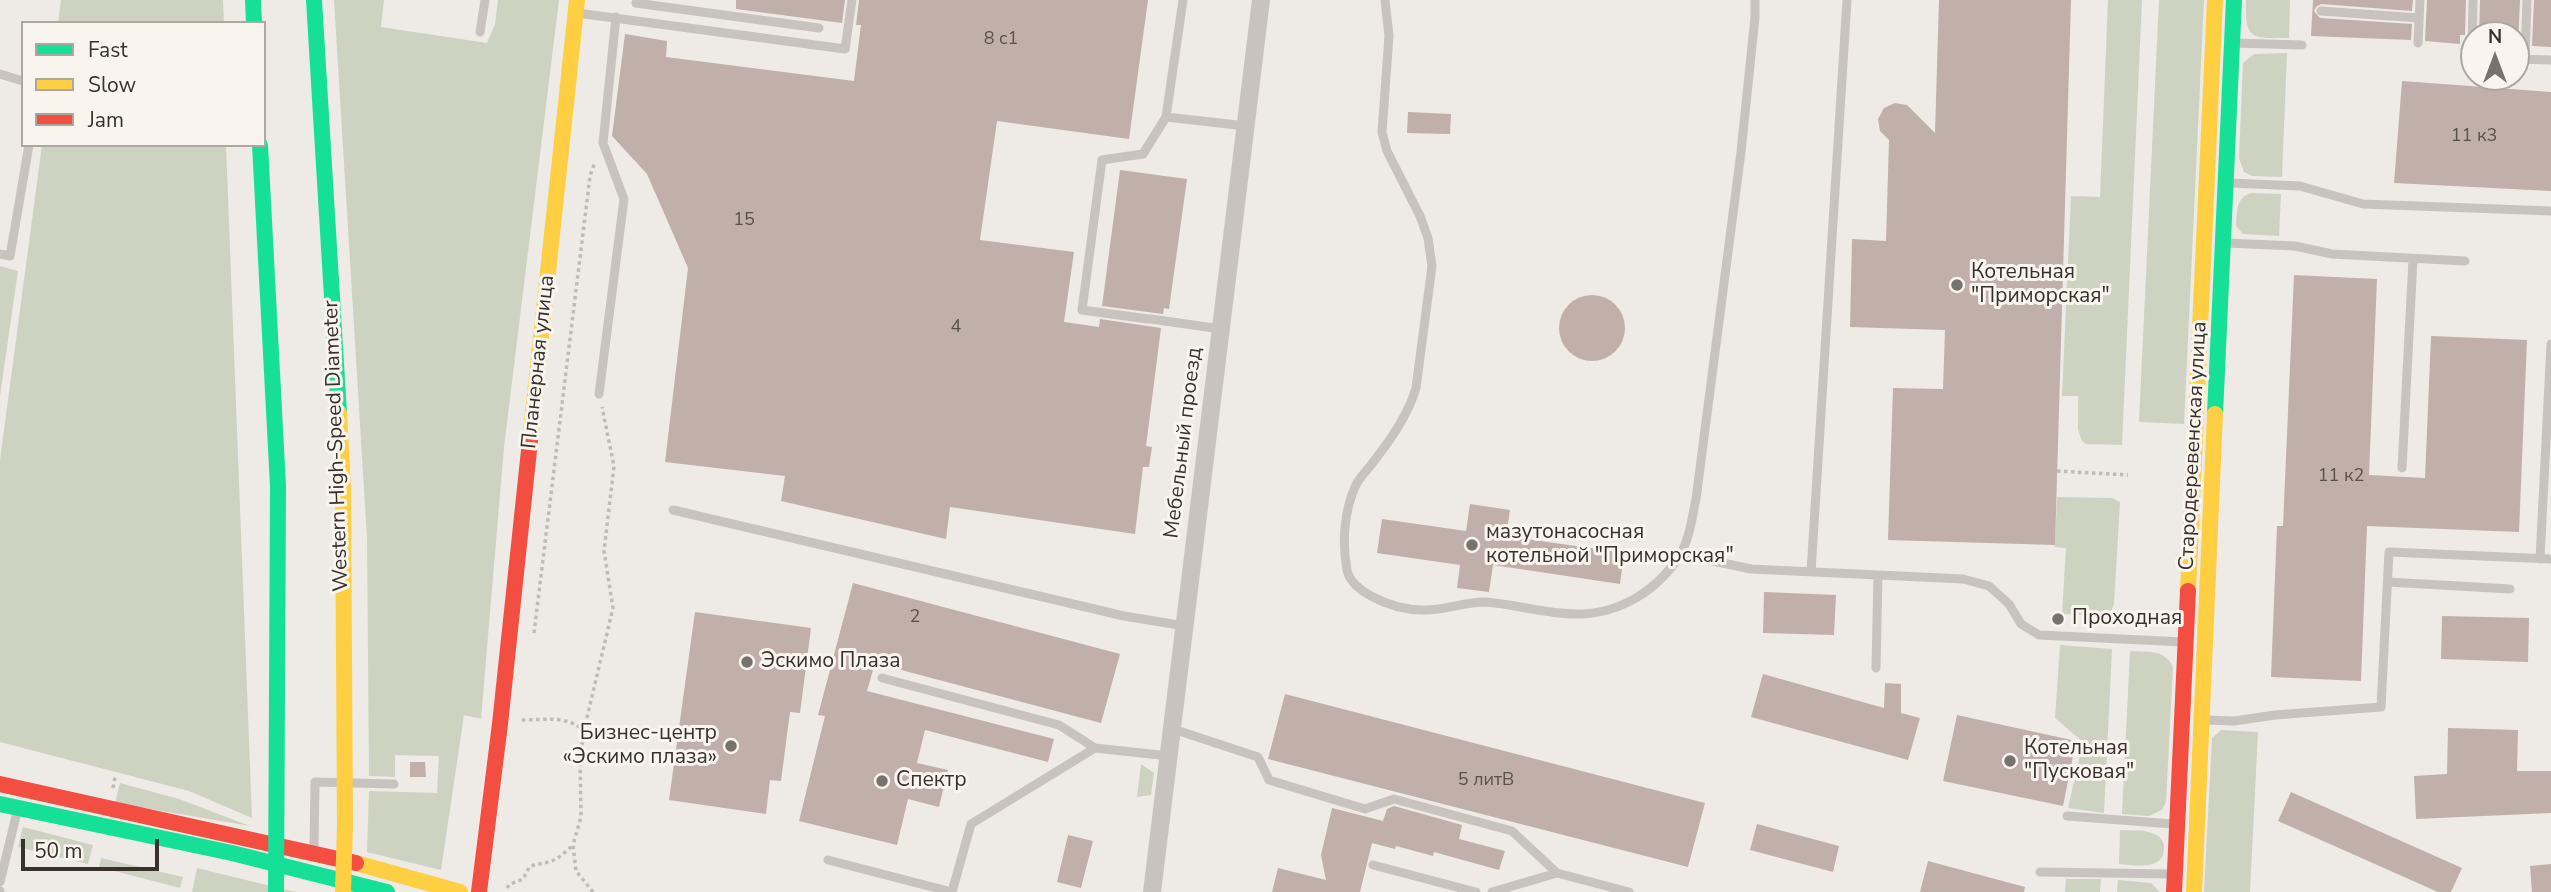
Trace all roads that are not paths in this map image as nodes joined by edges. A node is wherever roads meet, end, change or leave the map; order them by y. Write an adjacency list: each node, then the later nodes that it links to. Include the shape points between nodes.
1 (253, 0): 21 (main road)
2 (314, 0): 84 (main road, Western High-Speed Diameter, bridge, via 343,488)
3 (485, 0): 25 (lane)
4 (852, 0): 20 (lane, via 845,49)
5 (1183, 0): 34 (lane)
6 (1261, 0): 35 (street, Мебельный проезд)
7 (1385, 0): 51 (lane, via 1389,36 1382,132 1420,216 1432,266 1411,405 1356,484 1348,505 1347,573 1361,591 1410,609 1484,602 1578,614 1607,611 1633,601 1659,580)
8 (1755, 0): 51 (lane, via 1696,499)
9 (1847, 0): 54 (lane)
10 (2215, 0): 26 (main road, Стародеревенская улица)
11 (2234, 0): 27 (main road, Стародеревенская улица)
12 (2420, 0): 19 (lane)
13 (2473, 0): 22 (lane)
14 (2527, 0): 23 (lane)
15 (636, 2): 20 (lane); 24 (lane)
16 (576, 6): 18 (lane); 87 (main road, Планерная улица)
17 (2321, 11): 19 (lane)
18 (616, 17): 20 (lane); 48 (lane, via 603,143 624,199)
19 (2419, 18): 28 (lane)
20 (634, 20)
21 (254, 21)
22 (2473, 21)
23 (2525, 21)
24 (819, 28)
25 (480, 32)
26 (2213, 42): 27 (lane); 38 (main road, Стародеревенская улица)
27 (2232, 43): 29 (lane); 39 (main road, Стародеревенская улица)
28 (2418, 43)
29 (2302, 45)
30 (2530, 59): 31 (lane)
31 (2551, 60)
32 (0, 74): 33 (lane)
33 (21, 80)
34 (1166, 117): 35 (lane); 46 (lane, via 1143,154 1102,160 1082,310)
35 (1246, 126): 46 (street, Мебельный проезд)
36 (29, 147): 43 (lane, via 10,256)
37 (260, 147): 83 (main road, bridge, via 278,486)
38 (2207, 182): 39 (lane); 41 (main road, Стародеревенская улица)
39 (2225, 183): 40 (lane, via 2300,186 2363,204); 42 (main road, Стародеревенская улица)
40 (2551, 211)
41 (2204, 242): 42 (lane); 59 (main road, Стародеревенская улица)
42 (2223, 243): 44 (lane); 60 (main road, Стародеревенская улица)
43 (0, 254)
44 (2413, 258): 45 (lane); 49 (lane)
45 (2465, 261)
46 (1221, 329): 58 (street, Мебельный проезд)
47 (2551, 344): 52 (lane)
48 (599, 394)
49 (2402, 468)
50 (673, 510): 58 (lane, via 1124,616)
51 (1680, 554): 54 (lane, via 1751,569)
52 (2540, 559): 53 (lane); 56 (lane, via 2389,552)
53 (2551, 559)
54 (1811, 572): 55 (lane)
55 (1878, 575): 59 (lane, via 1963,579 1989,586 2009,604 2021,624 2039,635); 61 (lane)
56 (2388, 582): 57 (lane); 64 (lane, via 2381,707)
57 (2510, 589)
58 (1185, 626): 65 (street, Мебельный проезд)
59 (2185, 642): 60 (lane); 63 (main road, Стародеревенская улица)
60 (2205, 643): 64 (main road, Стародеревенская улица)
61 (1876, 668)
62 (882, 678): 66 (lane, via 1059,725)
63 (2182, 720): 64 (lane); 73 (main road, Стародеревенская улица)
64 (2201, 720): 74 (main road, Стародеревенская улица)
65 (1172, 729): 67 (street, Мебельный проезд); 79 (lane, via 1258,757 1269,780 1353,806 1365,809 1394,799 1512,831)
66 (1095, 748): 67 (lane); 88 (lane, via 971,824)
67 (1169, 756): 89 (street, Мебельный проезд)
68 (0, 784): 75 (main road)
69 (394, 784): 75 (lane, via 315,782)
70 (0, 804): 71 (main road)
71 (18, 808): 82 (lane); 85 (main road, via 232,853)
72 (2067, 816): 73 (lane)
73 (2177, 824): 74 (lane); 80 (main road, Стародеревенская улица)
74 (2197, 825): 81 (main road, Стародеревенская улица)
75 (314, 852): 86 (main road)
76 (828, 860): 88 (lane)
77 (1373, 865): 90 (lane)
78 (2040, 872): 80 (lane)
79 (1558, 873): 91 (lane); 92 (lane)
80 (2175, 874): 81 (lane); 93 (main road, Стародеревенская улица)
81 (2194, 875): 94 (main road, Стародеревенская улица)
82 (0, 882)
83 (276, 892)
84 (343, 892)
85 (387, 892)
86 (460, 892)
87 (479, 892)
88 (952, 892)
89 (1152, 892)
90 (1476, 892)
91 (1492, 892)
92 (1629, 892)
93 (2174, 892)
94 (2194, 892)

